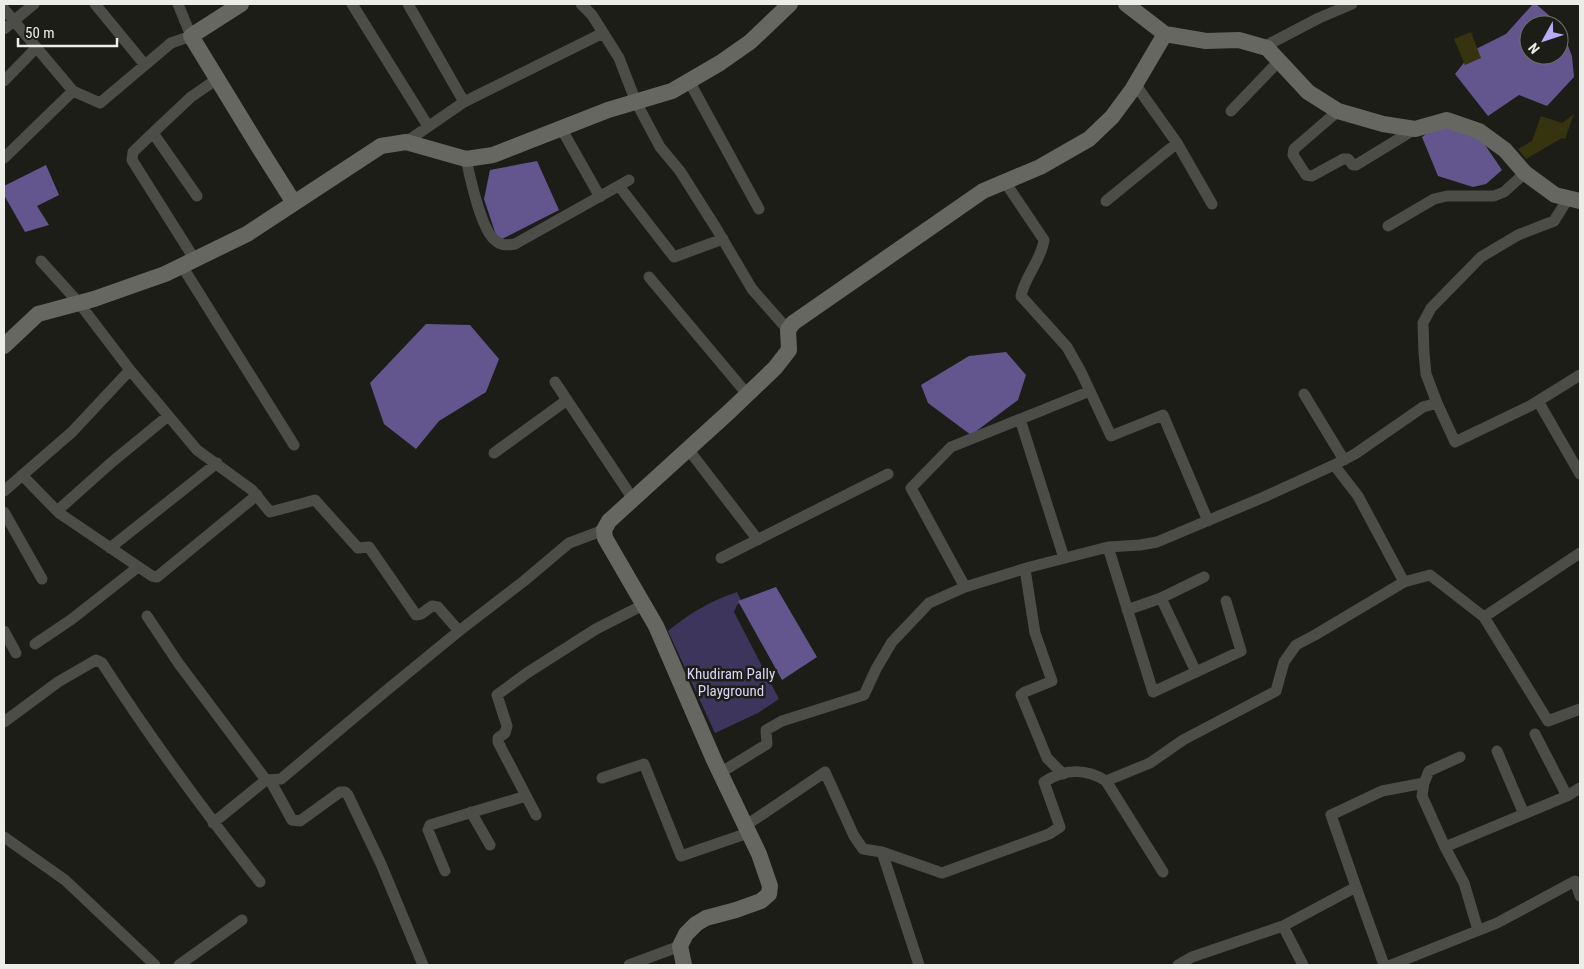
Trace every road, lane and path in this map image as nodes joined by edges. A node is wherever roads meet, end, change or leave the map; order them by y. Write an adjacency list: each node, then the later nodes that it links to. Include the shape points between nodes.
1 (34, 4): 13 (street)
2 (95, 4): 21 (street)
3 (178, 4): 17 (street)
4 (241, 4): 17 (street)
5 (352, 4): 31 (street)
6 (408, 4): 27 (street)
7 (581, 4): 15 (street)
8 (790, 4): 24 (street, via 750,42)
9 (1126, 4): 16 (street)
10 (1352, 4): 11 (street)
11 (1336, 7): 19 (street)
12 (4, 9): 13 (street)
13 (12, 20): 14 (street); 18 (street)
14 (4, 29)
15 (603, 32): 27 (street); 28 (street, via 619,58)
16 (1165, 34): 19 (street, via 1206,41 1239,40); 25 (street)
17 (191, 36): 21 (street, via 171,43); 22 (street)
18 (36, 48): 23 (street); 26 (street)
19 (1267, 48): 20 (street)
20 (1279, 60): 29 (street); 30 (street, via 1308,92)
21 (145, 64): 26 (street, via 100,103)
22 (217, 79): 34 (street, via 191,97); 45 (street)
23 (4, 81)
24 (688, 81): 28 (street, via 672,91); 47 (street)
25 (1135, 84): 36 (street); 40 (street, via 1112,117 1089,139 1040,167)
26 (73, 91): 37 (street)
27 (464, 102): 31 (street)
28 (636, 102): 32 (street); 49 (street, via 660,147 680,171)
29 (1231, 111)
30 (1338, 111): 33 (street, via 1383,124); 33 (street, via 1294,149 1293,155 1306,175 1312,176 1343,159 1356,165)
31 (428, 126): 35 (street)
32 (561, 128): 38 (street, via 493,155); 42 (street)
33 (1415, 128): 39 (street, via 1446,120 1479,131 1505,150)
34 (153, 132): 41 (street); 51 (street, via 134,152 132,160)
35 (406, 142): 38 (street); 45 (street, via 381,146)
36 (1177, 143): 44 (street); 46 (street)
37 (4, 158)
38 (466, 159): 42 (street, via 475,201 491,238 505,246)
39 (1525, 173): 43 (street, via 1555,195); 48 (street, via 1504,192 1494,196 1434,199)
40 (1005, 182): 54 (street, via 983,191 805,314); 59 (street, via 1044,240 1021,296 1067,347)
41 (196, 196)
42 (600, 197): 49 (street, via 624,183 674,257)
43 (1575, 199): 64 (street, via 1554,221 1518,235 1481,257 1431,308 1423,322 1424,353 1426,374)
44 (1106, 201)
45 (294, 202): 51 (street, via 247,234)
46 (1212, 204)
47 (759, 209)
48 (1388, 226)
49 (723, 239): 54 (street, via 752,289)
50 (41, 261): 53 (street)
51 (189, 263): 53 (street); 67 (street)
52 (649, 277): 60 (street)
53 (79, 303): 55 (street, via 38,314); 56 (street)
54 (788, 330): 60 (street, via 789,350)
55 (4, 346)
56 (130, 370): 65 (street); 74 (street, via 72,432)
57 (1580, 375): 63 (street)
58 (555, 382): 62 (street)
59 (1090, 391): 66 (street); 80 (street, via 1110,436 1162,415)
60 (747, 394): 68 (street)
61 (1304, 394): 70 (street)
62 (567, 400): 69 (street); 77 (street)
63 (1538, 401): 64 (street, via 1455,442); 73 (street)
64 (1436, 403): 70 (street, via 1423,407 1356,454)
65 (168, 416): 71 (street, via 197,450); 78 (street)
66 (1020, 419): 87 (street); 93 (street, via 950,447 911,488)
67 (294, 445)
68 (688, 449): 77 (street); 82 (street)
69 (494, 453)
70 (1339, 462): 80 (street); 92 (street)
71 (217, 463): 76 (street); 84 (street)
72 (888, 474): 82 (street)
73 (1580, 474)
74 (22, 475): 75 (street); 78 (street)
75 (4, 491)
76 (257, 495): 88 (street, via 157,577); 100 (street, via 270,512 315,500 358,548 369,548 416,615 432,606 438,608)
77 (633, 499): 81 (street)
78 (57, 511): 84 (street)
79 (4, 512): 91 (street)
80 (1208, 521): 83 (street, via 1157,542)
81 (604, 530): 96 (street, via 617,562); 100 (street, via 569,543)
82 (758, 540): 86 (street)
83 (1108, 547): 87 (street); 97 (street)
84 (110, 548): 88 (street)
85 (1580, 553): 99 (street)
86 (721, 558)
87 (1064, 558): 89 (street)
88 (138, 566): 102 (street)
89 (1025, 568): 93 (street); 111 (street, via 1035,633 1052,682 1021,695 1047,758)
90 (1204, 577): 94 (street)
91 (42, 579)
92 (1404, 582): 99 (street, via 1430,574); 114 (street, via 1296,645 1284,662 1276,692 1182,740 1150,764)
93 (965, 587): 110 (street, via 929,603 892,642 864,695 782,721 766,730 767,744)
94 (1161, 598): 97 (street); 104 (street)
95 (1226, 601): 104 (street, via 1241,651)
96 (643, 605): 110 (street, via 656,626); 117 (street, via 596,628 497,695 507,726 498,742)
97 (1127, 610): 104 (street, via 1153,692)
98 (147, 616): 113 (street)
99 (1484, 616): 105 (street, via 1548,720)
100 (458, 631): 113 (street, via 282,779)
101 (4, 632): 103 (street)
102 (35, 644)
103 (16, 653)
104 (1196, 672)
105 (1580, 709)
106 (4, 722): 122 (street, via 58,682 96,660 102,663)
107 (1535, 734): 118 (street)
108 (1497, 752): 121 (street)
109 (1460, 757): 115 (street, via 1429,772)
110 (720, 773): 123 (street)
111 (1063, 774): 114 (street, via 1081,771); 127 (street, via 1044,782 1060,827 1049,834 942,873)
112 (602, 778): 123 (street, via 644,764 681,856)
113 (268, 780): 122 (street); 139 (street, via 292,820 296,821 340,792 348,795)
114 (1106, 781): 129 (street)
115 (1424, 783): 126 (street, via 1422,796); 131 (street, via 1382,791 1331,815)
116 (1580, 788): 118 (street)
117 (526, 796): 119 (street); 120 (street)
118 (1567, 796): 121 (street)
119 (471, 812): 125 (street); 128 (street, via 430,825 428,830)
120 (536, 814)
121 (1524, 814): 126 (street)
122 (213, 823): 130 (street)
123 (747, 830): 127 (street, via 825,772 863,849); 136 (street, via 770,886 770,894 761,901 706,918 686,934)
124 (4, 837): 137 (street, via 65,880)
125 (490, 845)
126 (1445, 847): 135 (street, via 1464,884)
127 (882, 852): 142 (street)
128 (445, 872)
129 (1163, 872)
130 (260, 882)
131 (1356, 887): 134 (street); 145 (street)
132 (1580, 896): 135 (street, via 1575,881)
133 (242, 920): 138 (street)
134 (1283, 926): 143 (street, via 1192,956); 144 (street)
135 (1478, 930): 146 (street)
136 (680, 946): 140 (street); 141 (street)
137 (155, 965)
138 (179, 965)
139 (423, 965)
140 (629, 965)
141 (684, 965)
142 (919, 965)
143 (1178, 965)
144 (1303, 965)
145 (1384, 965)
146 (1391, 965)

